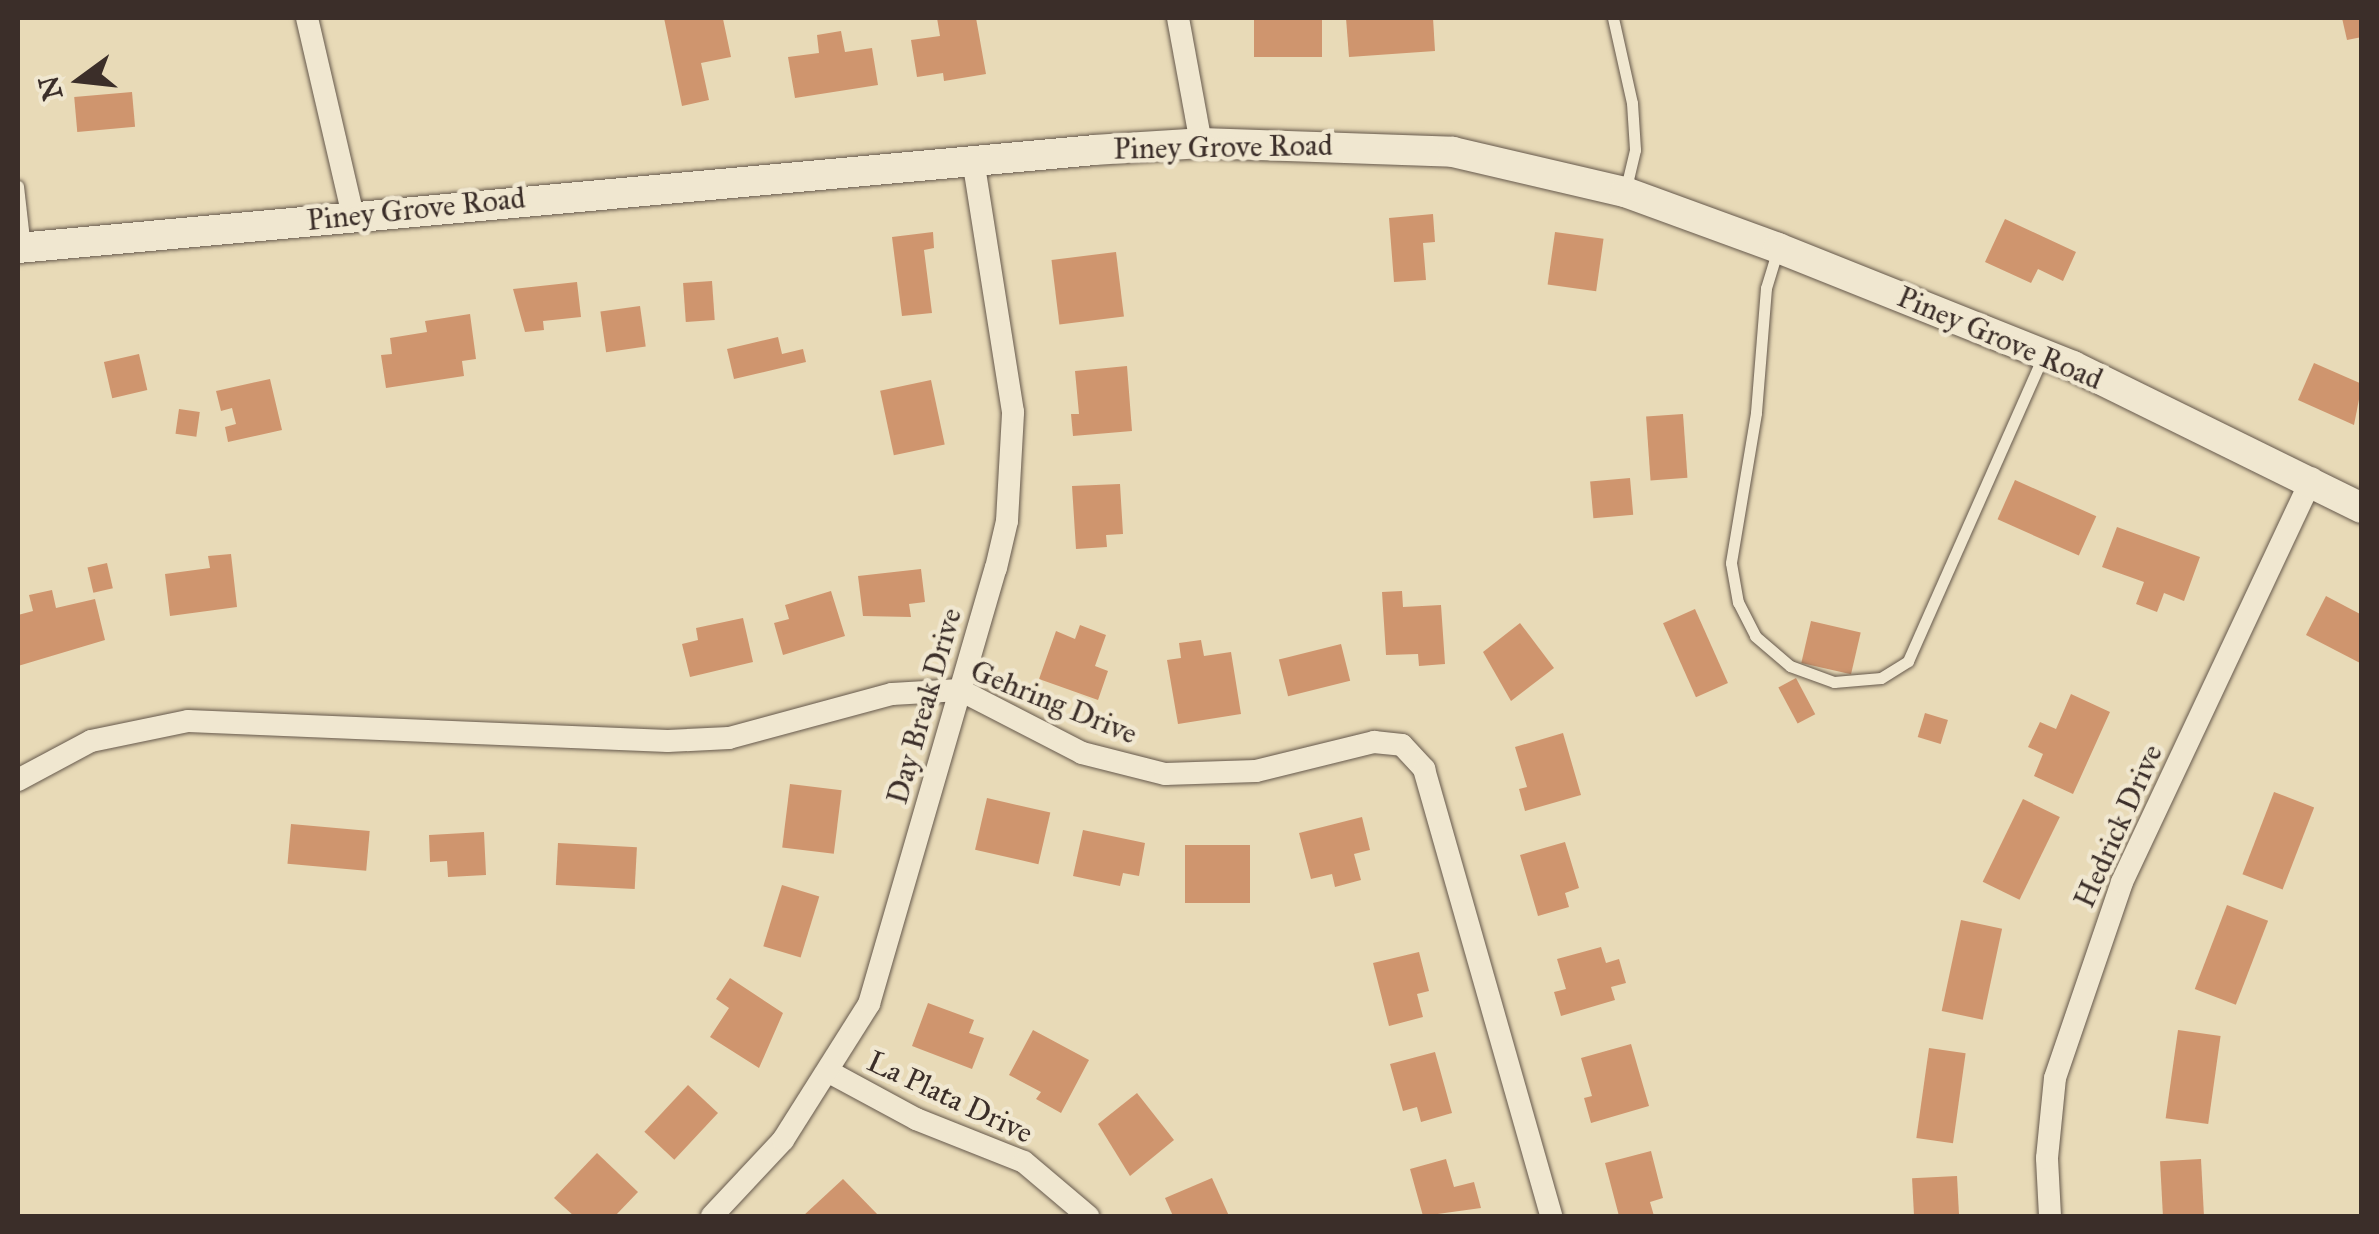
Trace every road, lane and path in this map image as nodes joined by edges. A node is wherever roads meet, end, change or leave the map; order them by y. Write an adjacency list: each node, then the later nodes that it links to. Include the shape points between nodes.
1 (307, 18): 8 (street)
2 (1178, 18): 4 (street)
3 (1613, 18): 7 (lane, via 1632,103 1635,150)
4 (1201, 144): 5 (main road, Piney Grove Road); 7 (main road, Piney Grove Road, via 1453,152)
5 (972, 160): 8 (main road, Piney Grove Road); 14 (street, Day Break Drive, via 1004,339 1014,460 1007,521)
6 (18, 186): 9 (lane)
7 (1625, 192): 10 (main road, Piney Grove Road)
8 (352, 216): 9 (main road, Piney Grove Road)
9 (21, 248)
10 (1778, 248): 11 (main road, Piney Grove Road); 11 (lane, via 1766,288 1756,413 1731,563 1738,602 1755,636 1790,666 1834,682 1881,678 1908,661)
11 (2044, 353): 12 (main road, Piney Grove Road)
12 (2312, 479): 13 (main road, Piney Grove Road); 20 (street, Hedrick Drive, via 2122,882 2056,1078 2047,1158)
13 (2362, 508)
14 (960, 690): 15 (street, Gehring Drive, via 892,694 778,729 668,741 188,720 91,740); 16 (street, Day Break Drive, via 869,1004); 19 (street, Gehring Drive, via 1082,754 1165,774 1256,771 1387,741 1416,756)
15 (18, 780)
16 (831, 1073): 17 (street, Day Break Drive, via 783,1140); 18 (street, La Plata Drive, via 916,1119 1024,1162)
17 (712, 1216)
18 (1088, 1216)
19 (1552, 1216)
20 (2050, 1216)

